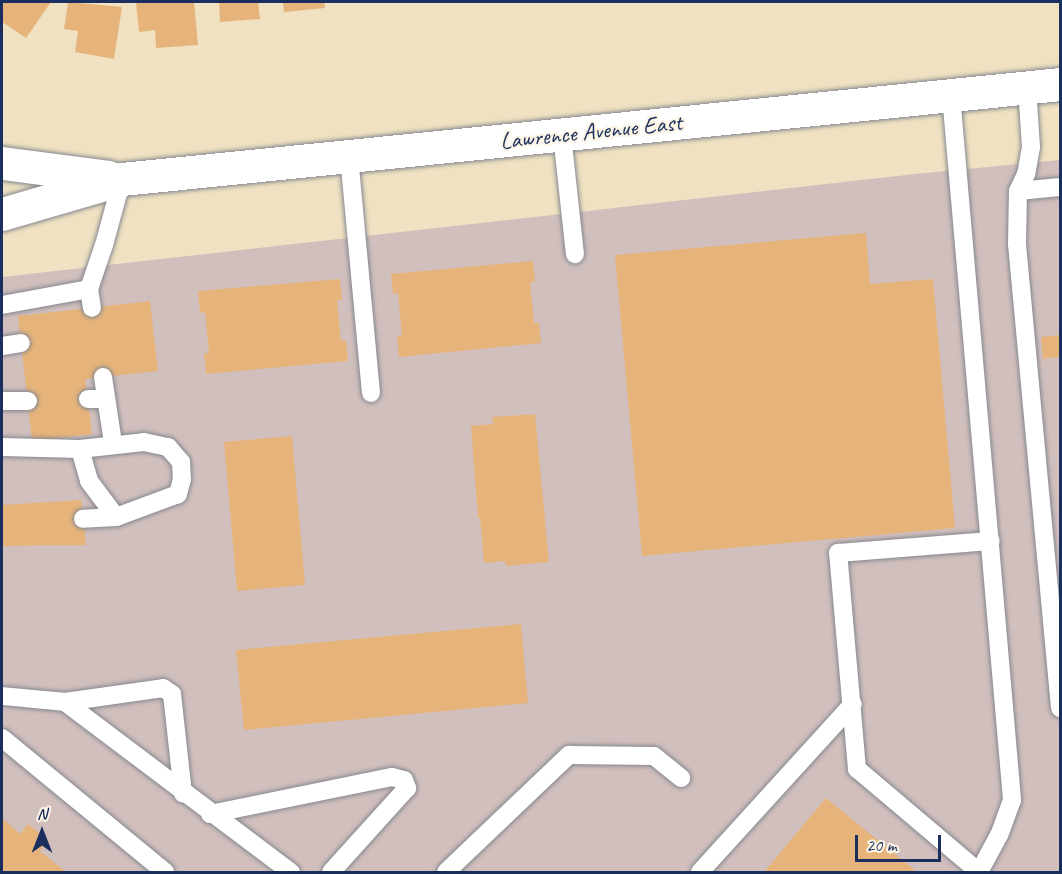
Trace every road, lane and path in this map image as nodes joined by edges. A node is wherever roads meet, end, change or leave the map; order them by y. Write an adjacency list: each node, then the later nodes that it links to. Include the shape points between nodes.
1 (1060, 84): 2 (main road, Lawrence Avenue East)
2 (1027, 87): 3 (main road, Lawrence Avenue East); 9 (lane, via 1031,147)
3 (951, 95): 4 (main road, Lawrence Avenue East); 28 (lane)
4 (562, 135): 5 (main road, Lawrence Avenue East); 11 (lane)
5 (349, 156): 7 (main road, Lawrence Avenue East); 18 (lane)
6 (2, 163): 7 (main road, Lawrence Avenue East)
7 (122, 179): 10 (main road, Lawrence Avenue East); 12 (lane)
8 (1060, 187): 9 (lane)
9 (1018, 191): 32 (lane, via 1017,244)
10 (2, 214)
11 (575, 254)
12 (89, 289): 13 (lane); 14 (lane)
13 (2, 305)
14 (92, 308)
15 (21, 343): 16 (lane)
16 (2, 346)
17 (103, 377): 20 (lane)
18 (370, 393)
19 (88, 399): 20 (lane)
20 (106, 399): 23 (lane)
21 (2, 401): 22 (lane)
22 (28, 401)
23 (113, 443): 25 (lane); 26 (lane, via 144,442 168,447 182,462 178,494)
24 (2, 447): 25 (lane)
25 (80, 449): 26 (lane, via 89,481)
26 (116, 517): 27 (lane)
27 (83, 519)
28 (991, 541): 31 (lane, via 838,553); 42 (lane, via 1012,800)
29 (2, 696): 30 (lane)
30 (65, 702): 35 (lane); 35 (lane, via 163,688 172,694)
31 (853, 704): 41 (lane); 42 (lane, via 857,769)
32 (1060, 708)
33 (2, 738): 37 (lane)
34 (681, 778): 40 (lane, via 654,756 569,755)
35 (183, 793): 36 (lane)
36 (210, 814): 38 (lane); 39 (lane, via 392,777 404,780 407,788)
37 (165, 873)
38 (291, 873)
39 (331, 873)
40 (447, 873)
41 (700, 873)
42 (979, 873)

